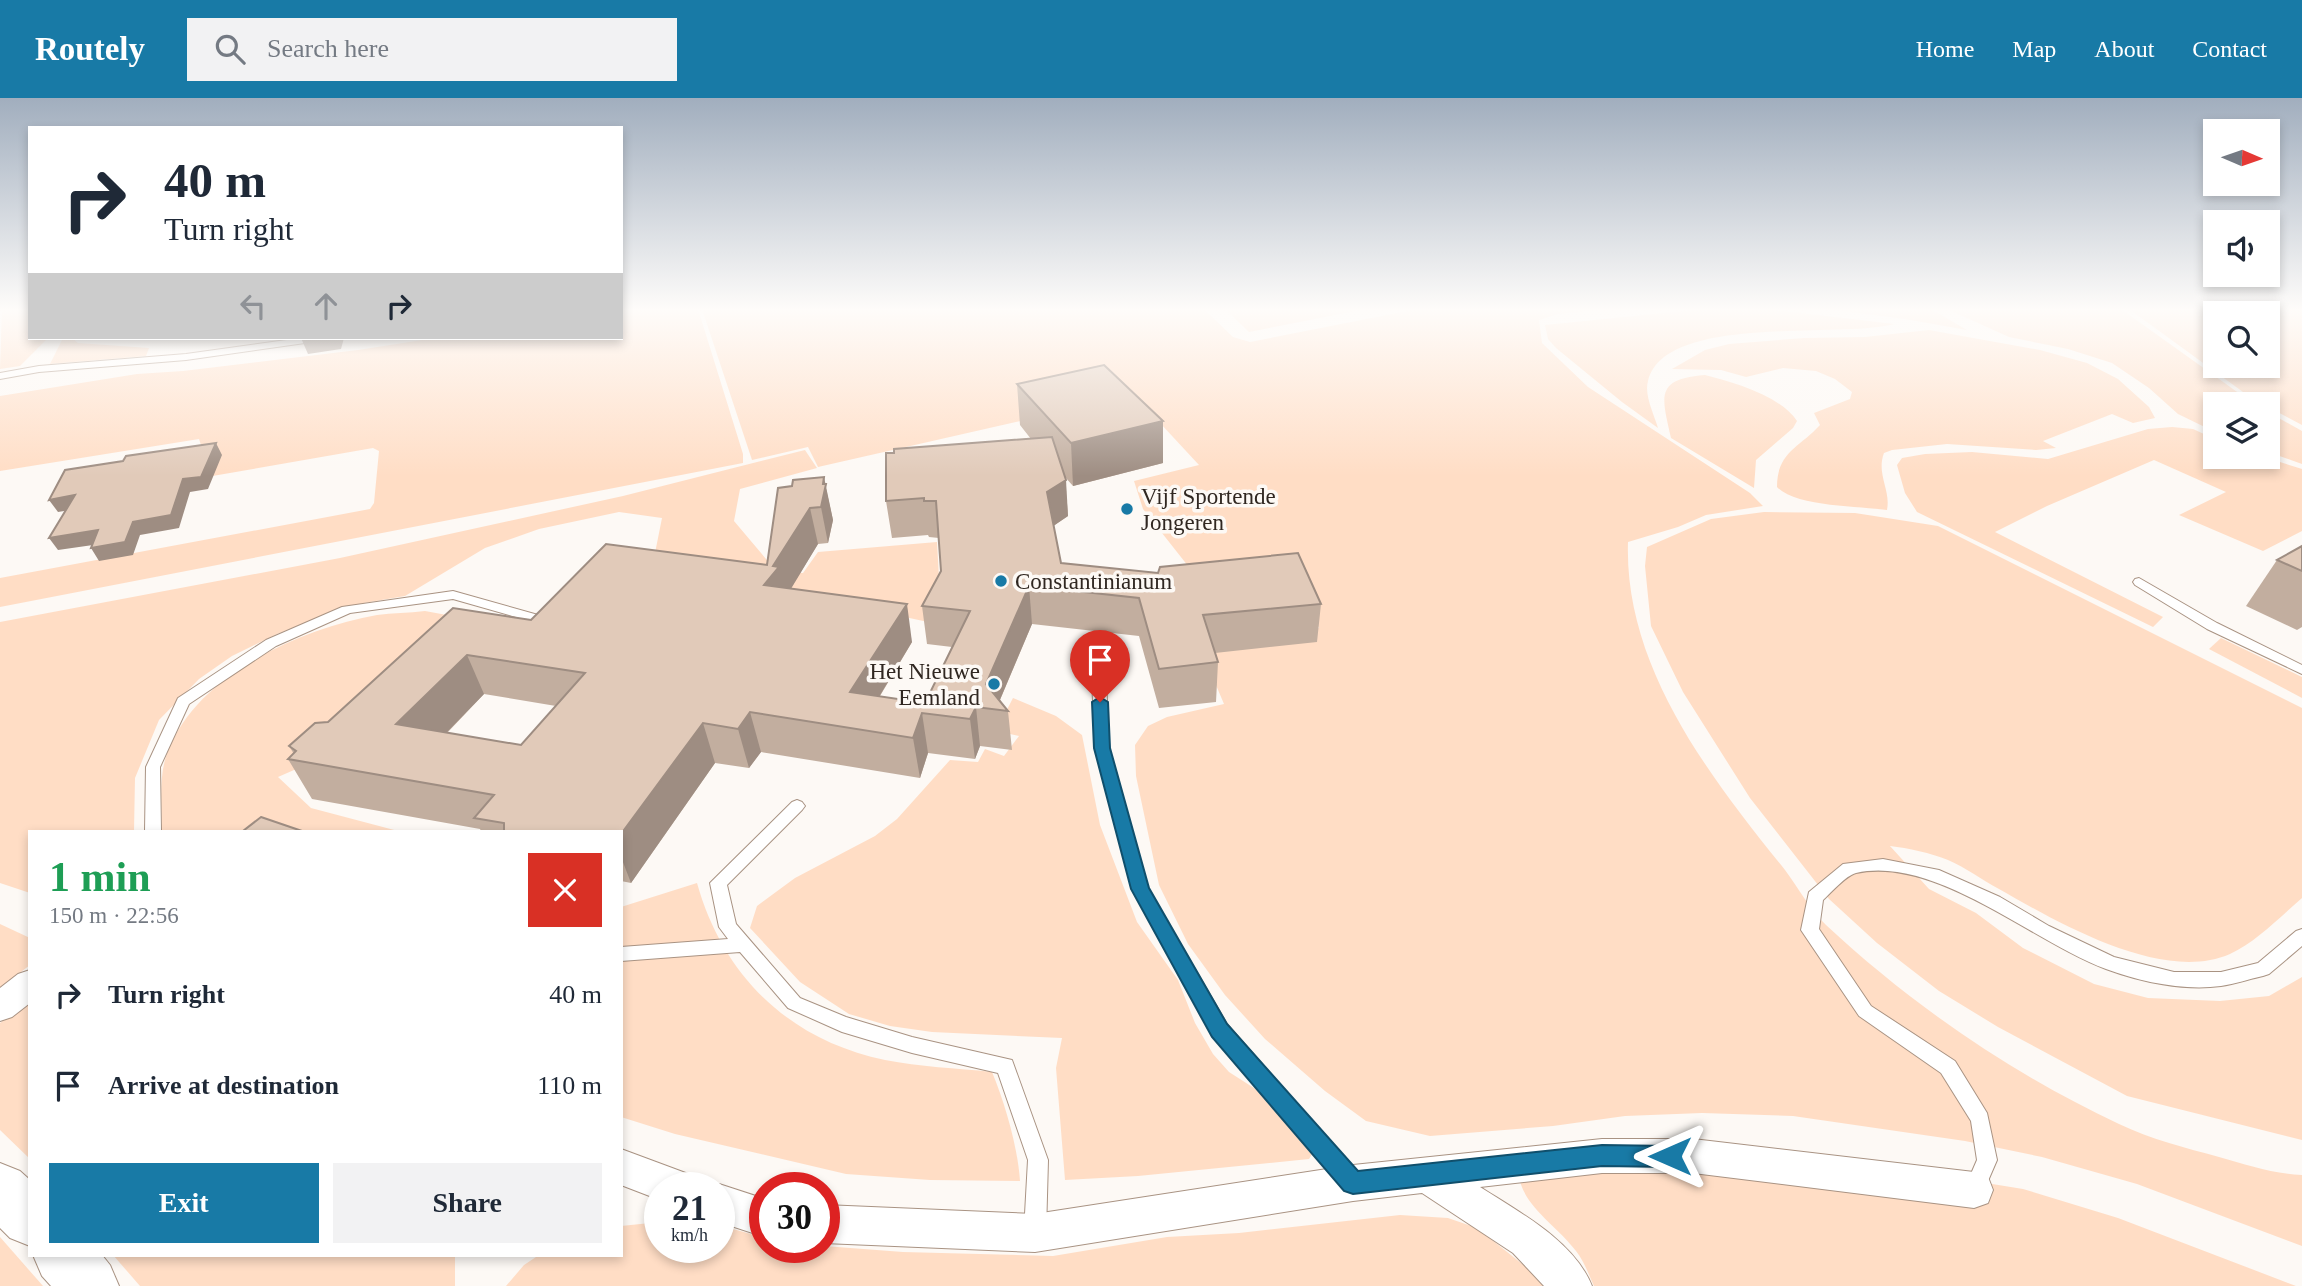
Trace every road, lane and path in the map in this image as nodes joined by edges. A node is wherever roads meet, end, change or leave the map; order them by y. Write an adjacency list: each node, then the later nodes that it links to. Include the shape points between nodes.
1 (95, 364): 2 (lane)
2 (0, 376)
3 (2139, 582): 6 (lane, via 2212,626)
4 (565, 626): 8 (lane, via 453,595 346,610 271,643 183,701 153,767)
5 (1098, 655): 17 (lane, via 1102,748 1140,889 1220,1030)
6 (2302, 670)
7 (797, 806): 10 (lane, via 718,883 728,927)
8 (153, 830)
9 (2302, 936): 18 (lane, via 2263,970 2221,979 2174,979 2110,963 1933,874 1883,865 1849,868 1815,897 1810,930 1865,1011 1948,1067 1980,1119 1987,1160)
10 (744, 945): 11 (lane); 22 (lane, via 794,1003 842,1024 912,1045 1005,1066 1038,1160)
11 (623, 954)
12 (28, 986): 13 (street)
13 (0, 1007)
14 (623, 1168): 15 (street)
15 (644, 1176)
16 (1428, 1177): 17 (street); 18 (street, via 1602,1156 1693,1156); 25 (street, via 1527,1239)
17 (1353, 1183): 22 (street)
18 (1975, 1189)
19 (0, 1190): 20 (main road)
20 (28, 1216)
21 (840, 1225): 22 (street)
22 (1035, 1233)
23 (65, 1257): 24 (main road)
24 (89, 1286)
25 (1572, 1286)

